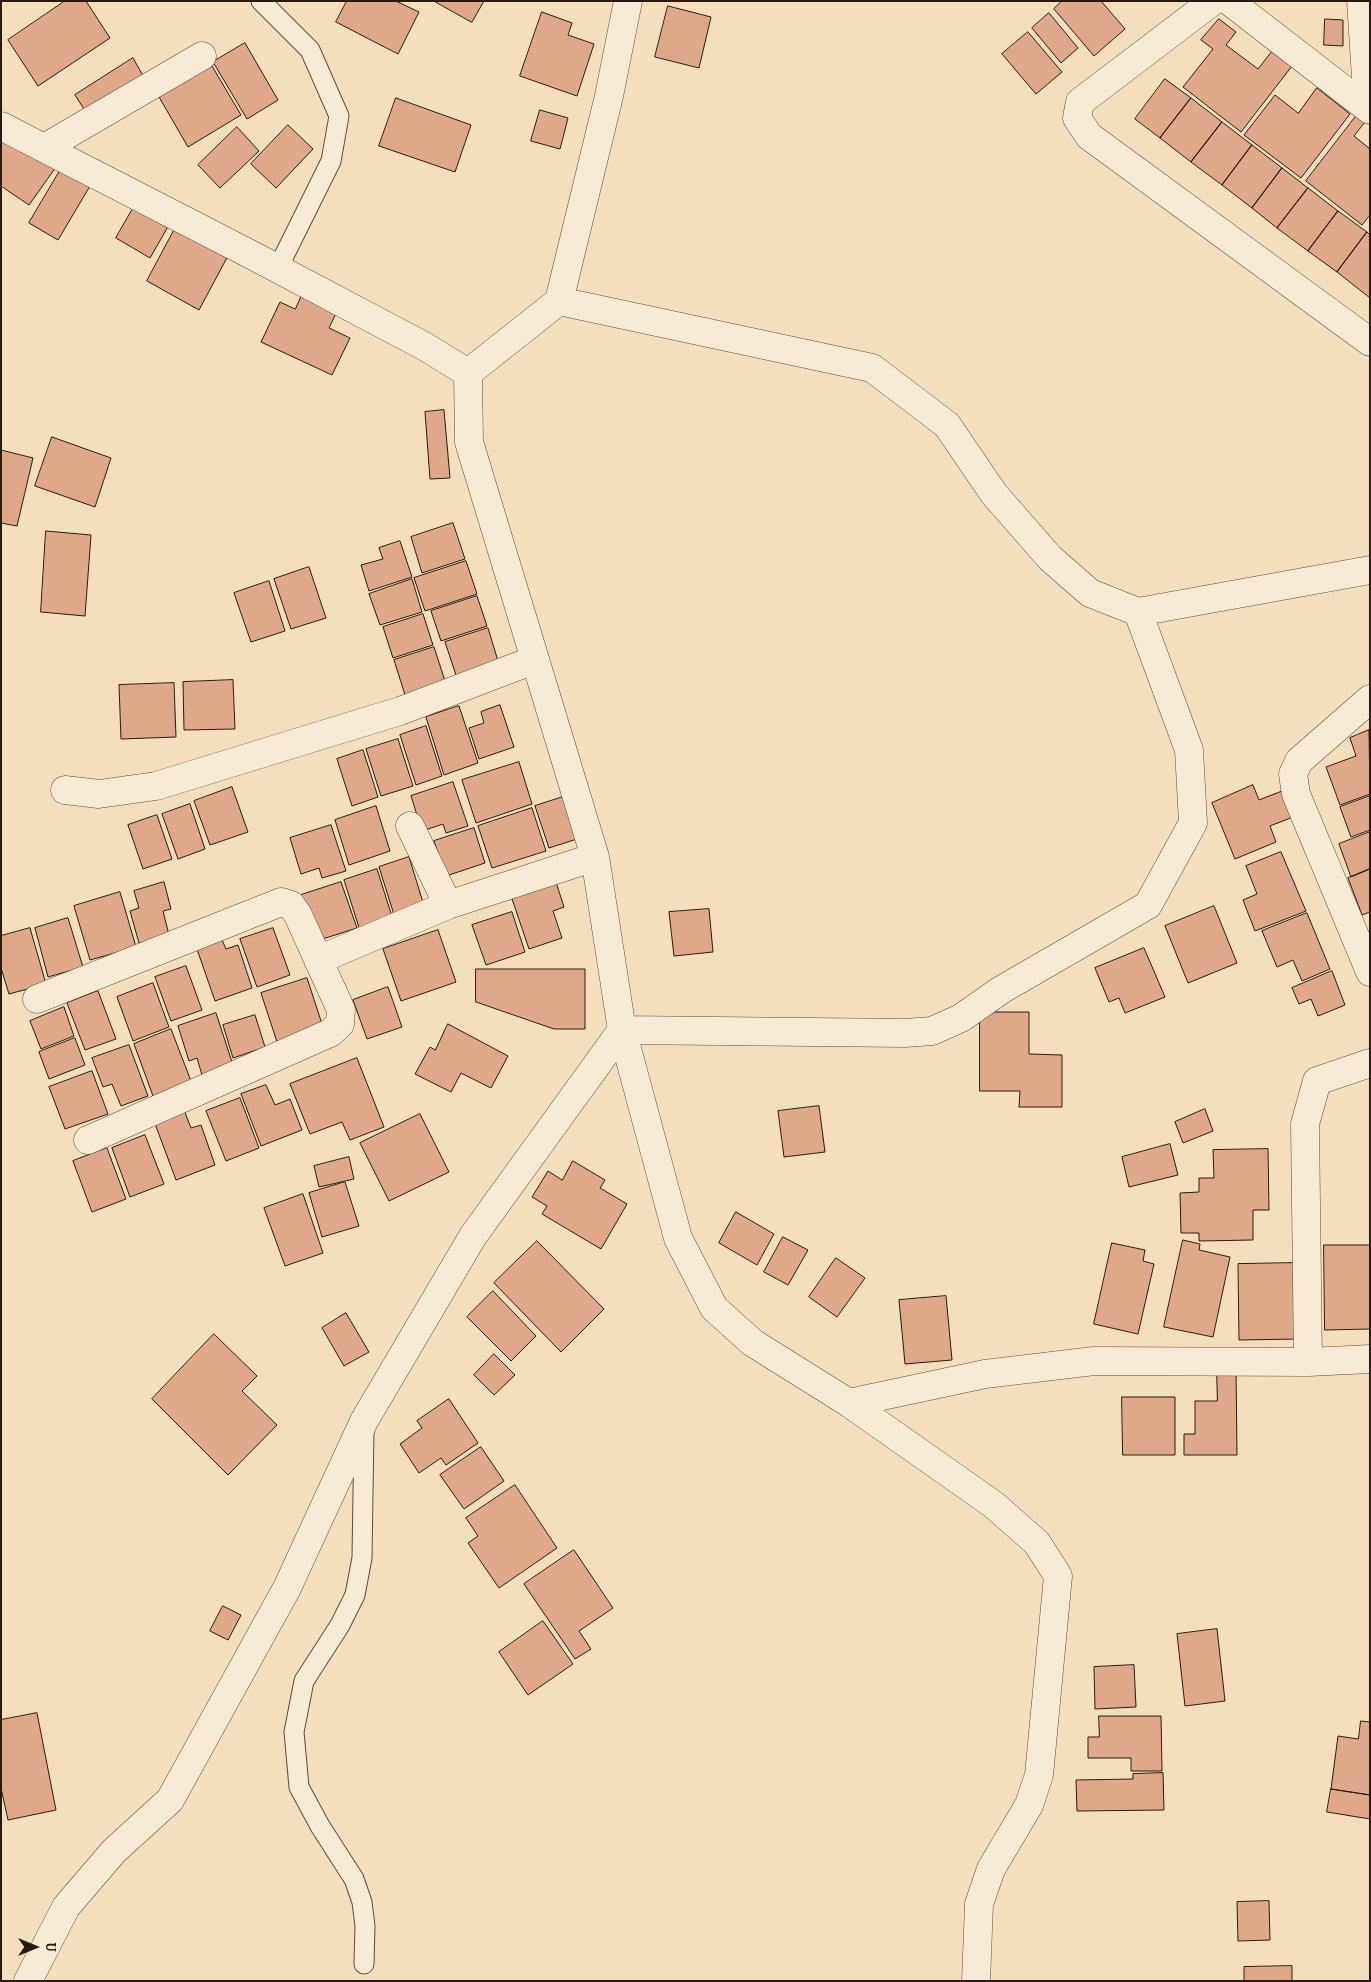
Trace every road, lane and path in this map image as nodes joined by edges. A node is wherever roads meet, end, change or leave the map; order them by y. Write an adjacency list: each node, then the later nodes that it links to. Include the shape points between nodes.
1 (261, 1): 10 (lane, via 310,50 339,116 331,161)
2 (628, 1): 11 (street, via 609,96)
3 (1212, 1): 12 (street, via 1080,102 1077,118 1089,136)
4 (1229, 1): 7 (street)
5 (1362, 1): 7 (street)
6 (202, 56): 9 (street)
7 (1369, 99)
8 (1, 126): 9 (street)
9 (44, 148): 10 (street)
10 (277, 270): 13 (street, via 424,346)
11 (559, 301): 13 (street); 15 (street, via 872,368 947,425 994,494 1050,558 1090,593)
12 (1370, 342)
13 (468, 373): 16 (street, via 469,442)
14 (1370, 570): 15 (street)
15 (1138, 612): 25 (street, via 1189,750 1193,823 1148,905 1001,990 961,1018 932,1031)
16 (534, 660): 18 (street, via 400,711 156,786 99,794); 20 (street)
17 (1370, 699): 23 (street, via 1299,761 1293,774 1296,794)
18 (65, 790)
19 (410, 826): 21 (street)
20 (595, 858): 21 (street); 25 (street)
21 (448, 905): 22 (street)
22 (318, 960): 24 (street, via 298,915 291,905 281,902); 27 (street, via 341,1010 340,1024 330,1033)
23 (1370, 972)
24 (37, 999)
25 (622, 1030): 30 (street, via 678,1238 714,1308 753,1343); 31 (street, via 473,1236)
26 (1370, 1063): 29 (street, via 1317,1081 1305,1124)
27 (88, 1140)
28 (1370, 1359): 29 (street)
29 (1308, 1362): 30 (street, via 1094,1361 985,1374)
30 (849, 1403): 34 (street, via 994,1505 1037,1543 1058,1576 1039,1775 1029,1805 991,1869 979,1904)
31 (364, 1421): 32 (lane, via 362,1558 355,1595 304,1681 294,1732 299,1787 354,1879 362,1902); 33 (street, via 287,1588 170,1800 114,1851 66,1907)
32 (364, 1964)
33 (28, 1981)
34 (976, 1981)

